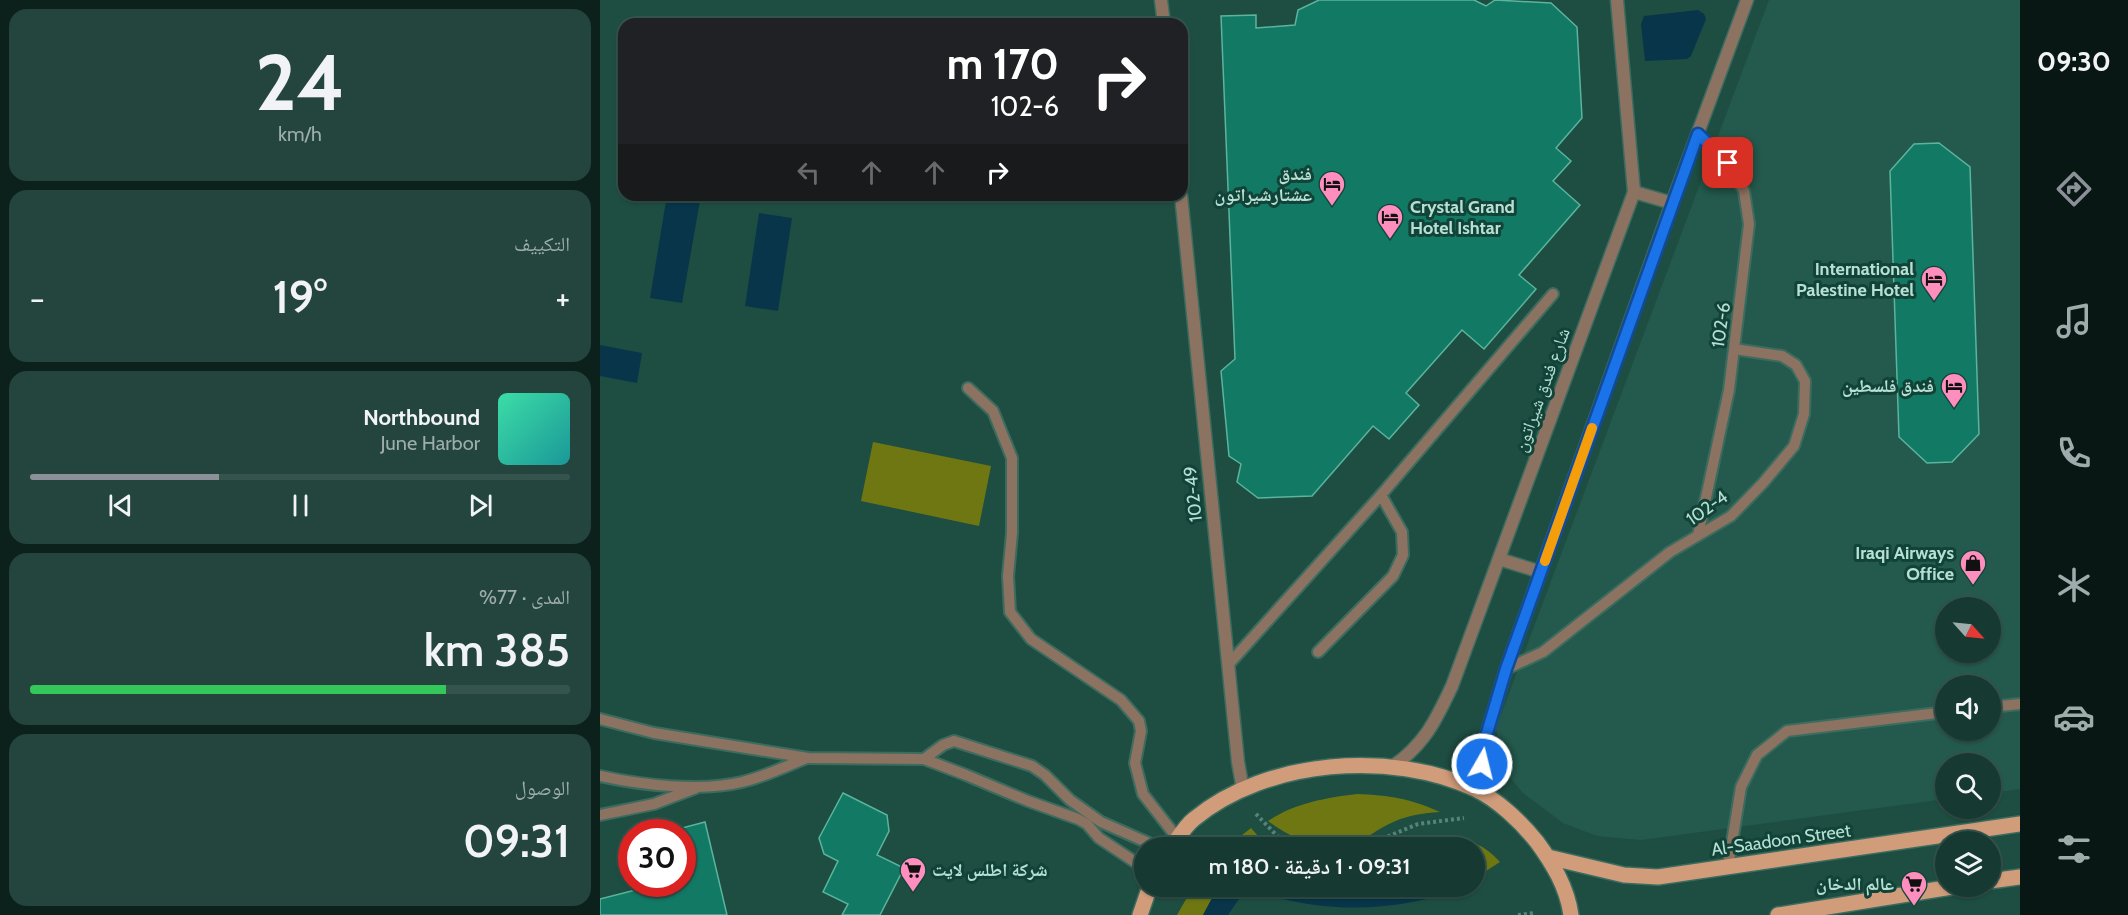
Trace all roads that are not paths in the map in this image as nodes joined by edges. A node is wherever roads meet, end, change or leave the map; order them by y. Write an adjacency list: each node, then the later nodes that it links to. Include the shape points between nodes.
1 (1161, 0): 4 (street)
2 (1617, 0): 6 (street, شارع فندق شيراتون)
3 (1747, 0): 5 (street)
4 (1163, 18)
5 (1698, 134): 8 (street); 10 (lane, 102-6, via 1728,163 1744,191 1749,224)
6 (1634, 192): 8 (street); 14 (street, شارع فندق شيراتون)
7 (1182, 201): 17 (street, 102-49)
8 (1672, 203): 15 (street)
9 (1553, 294): 12 (lane)
10 (1734, 349): 13 (lane, 102-6); 13 (lane, 102-4, via 1782,356 1796,365 1805,381 1804,414 1794,446 1763,483 1731,516)
11 (968, 388): 35 (lane, via 993,411 1012,458 1010,612 1031,639 1121,700 1139,721 1135,763 1143,794)
12 (1381, 495): 16 (lane, via 1402,532 1403,555 1393,576); 17 (lane)
13 (1698, 535): 18 (lane, 102-4, via 1670,552 1543,652)
14 (1499, 559): 15 (street); 25 (street, شارع فندق شيراتون, via 1452,686 1432,728)
15 (1541, 572): 18 (street)
16 (1318, 652)
17 (1228, 665): 28 (street, 102-49)
18 (1506, 669): 29 (street, via 1482,764)
19 (2020, 704): 20 (lane)
20 (2001, 706)
21 (1935, 713): 39 (lane, via 1787,731 1758,755 1741,787)
22 (600, 719): 23 (lane, via 654,733)
23 (808, 758): 24 (lane); 27 (lane, via 742,782)
24 (924, 759): 30 (lane, via 949,742 960,741 1032,766); 31 (lane)
25 (1392, 767): 28 (main road, via 1317,768); 29 (main road, via 1452,780)
26 (600, 776): 27 (lane)
27 (702, 786): 32 (lane, via 654,804)
28 (1243, 790): 36 (main road, via 1192,820)
29 (1487, 797): 37 (main road, via 1519,822)
30 (1070, 800): 31 (lane); 34 (lane, via 1101,822)
31 (1064, 813): 38 (lane, via 1087,824 1099,838)
32 (600, 815)
33 (2020, 824): 39 (main road, Al-Saadoon Street)
34 (1135, 837)
35 (1171, 837)
36 (1179, 837)
37 (1548, 857): 39 (main road, Al-Saadoon Street, via 1624,875 1658,877); 45 (main road, via 1561,880)
38 (1134, 861)
39 (1728, 867)
40 (2020, 877): 41 (main road)
41 (2001, 880)
42 (1935, 890): 46 (main road)
43 (1146, 897): 44 (main road)
44 (1140, 915)
45 (1571, 915)
46 (1778, 915)

